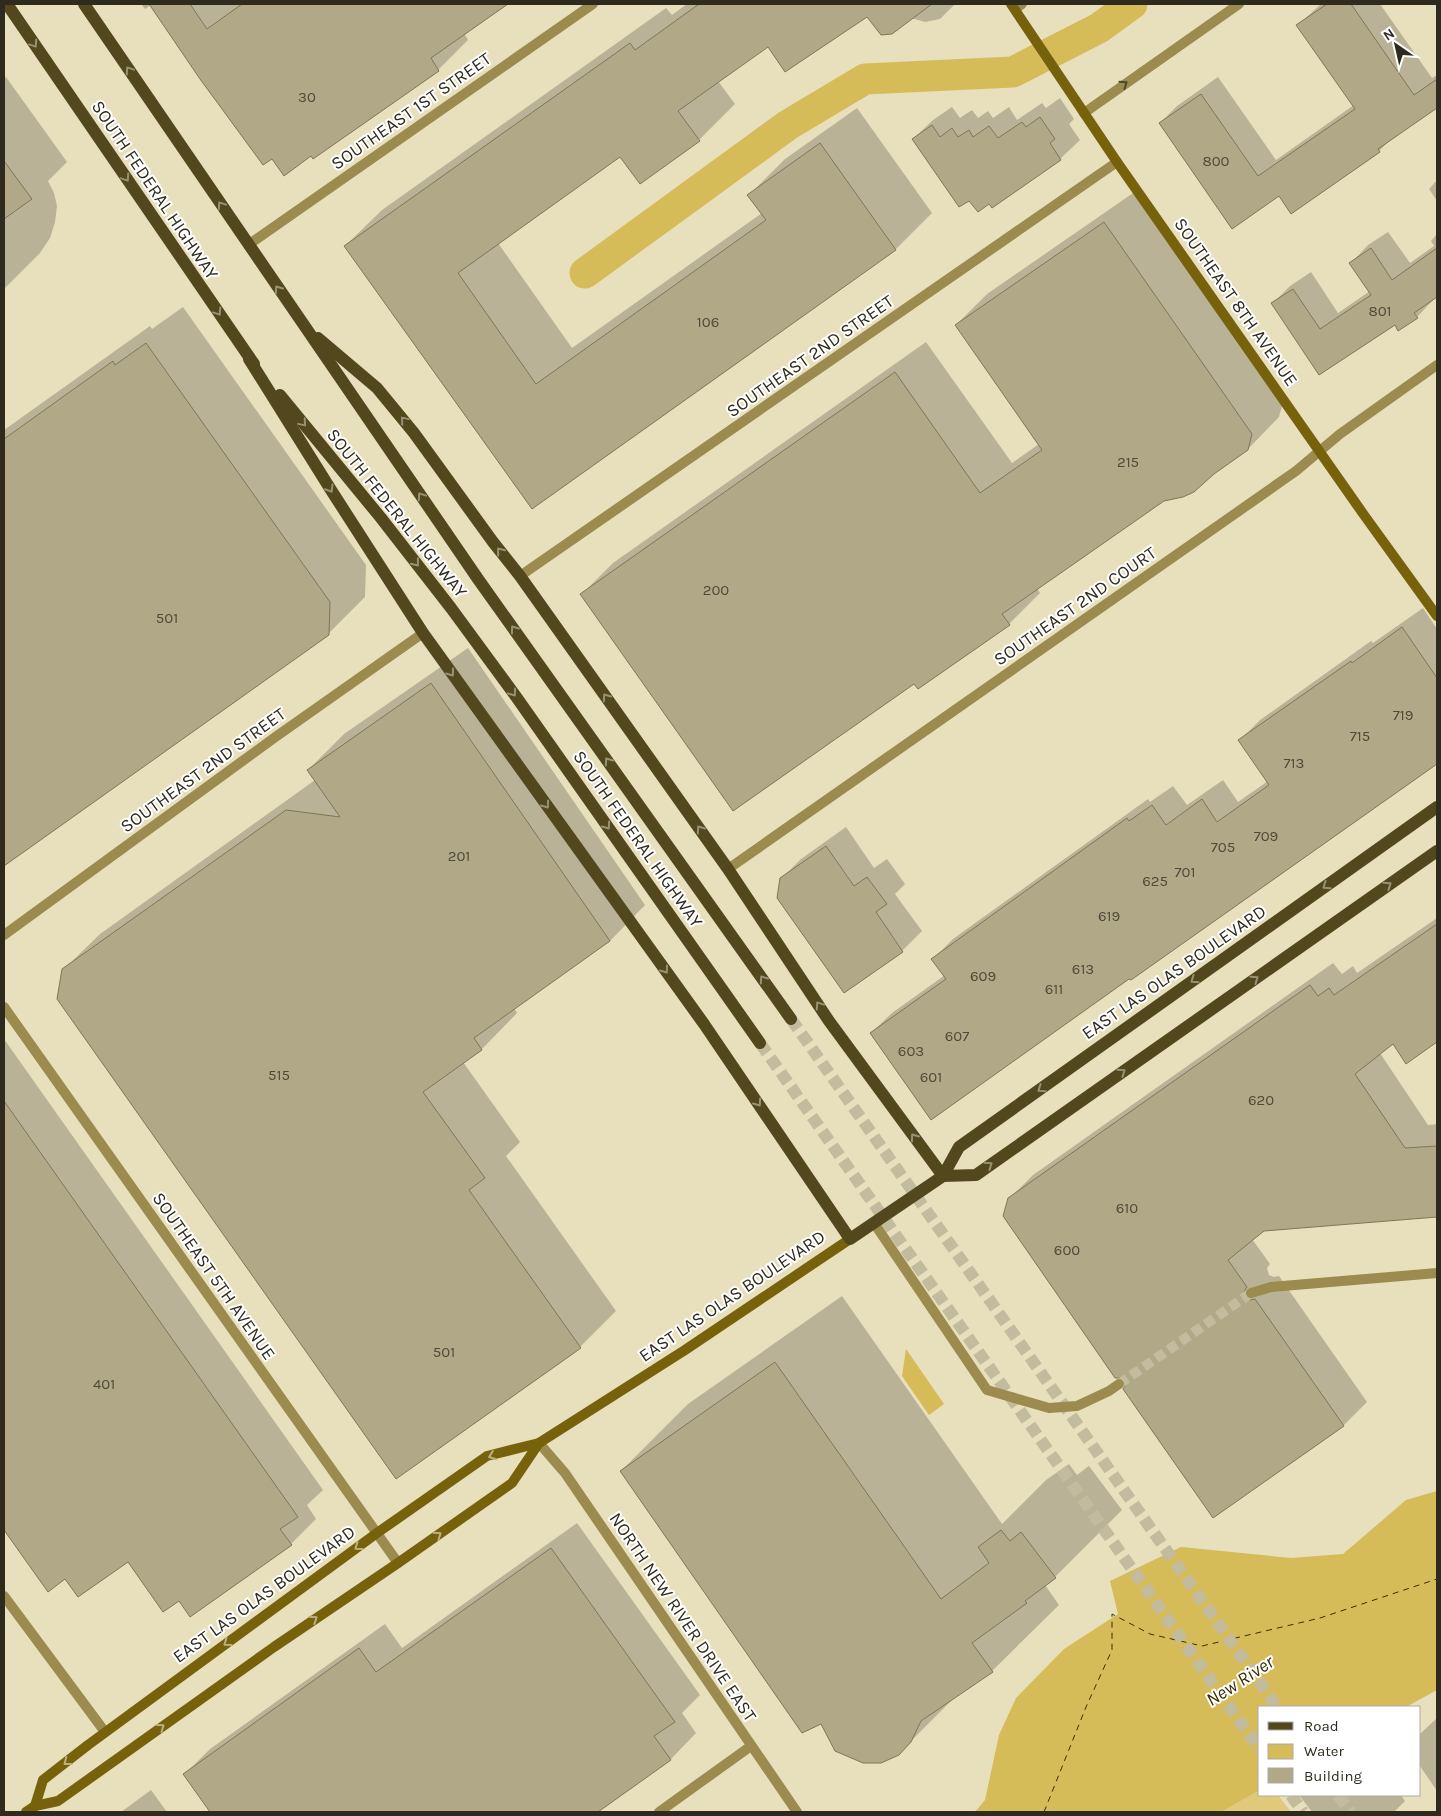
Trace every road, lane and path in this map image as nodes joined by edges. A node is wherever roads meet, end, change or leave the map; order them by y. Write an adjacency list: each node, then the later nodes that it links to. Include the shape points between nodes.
1 (7, 4): 10 (main road, SOUTH FEDERAL HIGHWAY, one-way to 10)
2 (84, 4): 8 (main road, one-way to 2)
3 (593, 4): 8 (street, SOUTHEAST 1ST STREET)
4 (1239, 4): 6 (street, one-way to 4)
5 (1016, 5): 6 (main road, SOUTHEAST 8TH AVENUE, via 1027,27)
6 (1084, 112): 7 (main road, SOUTHEAST 8TH AVENUE)
7 (1117, 162): 12 (main road, SOUTHEAST 8TH AVENUE); 13 (street, SOUTHEAST 2ND STREET)
8 (248, 245): 9 (main road, SOUTH FEDERAL HIGHWAY, one-way to 8)
9 (306, 329): 13 (main road, one-way to 9, via 377,388); 21 (main road, SOUTH FEDERAL HIGHWAY, one-way to 9, via 478,579)
10 (249, 359): 15 (main road, one-way to 15); 22 (main road, SOUTH FEDERAL HIGHWAY, one-way to 22, via 451,608)
11 (1437, 366): 12 (street, SOUTHEAST 2ND COURT)
12 (1320, 451): 14 (main road, SOUTHEAST 8TH AVENUE); 18 (street, SOUTHEAST 2ND COURT)
13 (520, 576): 18 (main road, one-way to 13)
14 (1437, 616)
15 (423, 633): 19 (street, SOUTHEAST 2ND STREET); 25 (main road, one-way to 25, via 704,1024)
16 (1437, 808): 23 (main road, EAST LAS OLAS BOULEVARD, one-way to 23, via 959,1147)
17 (1437, 851): 23 (main road, one-way to 17, via 976,1175)
18 (728, 869): 23 (main road, one-way to 18, via 829,1021)
19 (4, 935)
20 (4, 1007): 30 (street, SOUTHEAST 5TH AVENUE)
21 (791, 1019)
22 (760, 1043)
23 (943, 1176): 24 (main road, EAST LAS OLAS BOULEVARD)
24 (874, 1224): 25 (main road, EAST LAS OLAS BOULEVARD); 28 (street, via 987,1390 1049,1408 1077,1406)
25 (850, 1239): 29 (main road, EAST LAS OLAS BOULEVARD, via 685,1350)
26 (1437, 1273): 27 (street, via 1271,1287)
27 (1251, 1293)
28 (1119, 1384)
29 (538, 1443): 30 (main road, EAST LAS OLAS BOULEVARD, one-way to 30, via 487,1456); 31 (main road, EAST LAS OLAS BOULEVARD, one-way to 29, via 512,1483); 34 (street, NORTH NEW RIVER DRIVE EAST, via 565,1474)
30 (377, 1534): 31 (street, SOUTHEAST 5TH AVENUE); 33 (main road, EAST LAS OLAS BOULEVARD, one-way to 33)
31 (398, 1563): 35 (main road, EAST LAS OLAS BOULEVARD, one-way to 31, via 58,1801)
32 (4, 1596): 33 (street)
33 (105, 1732): 35 (main road, EAST LAS OLAS BOULEVARD, one-way to 35, via 43,1780)
34 (750, 1746): 37 (street); 38 (street, NORTH NEW RIVER DRIVE EAST)
35 (35, 1806): 36 (main road, EAST LAS OLAS BOULEVARD)
36 (26, 1812)
37 (659, 1812)
38 (797, 1812)

